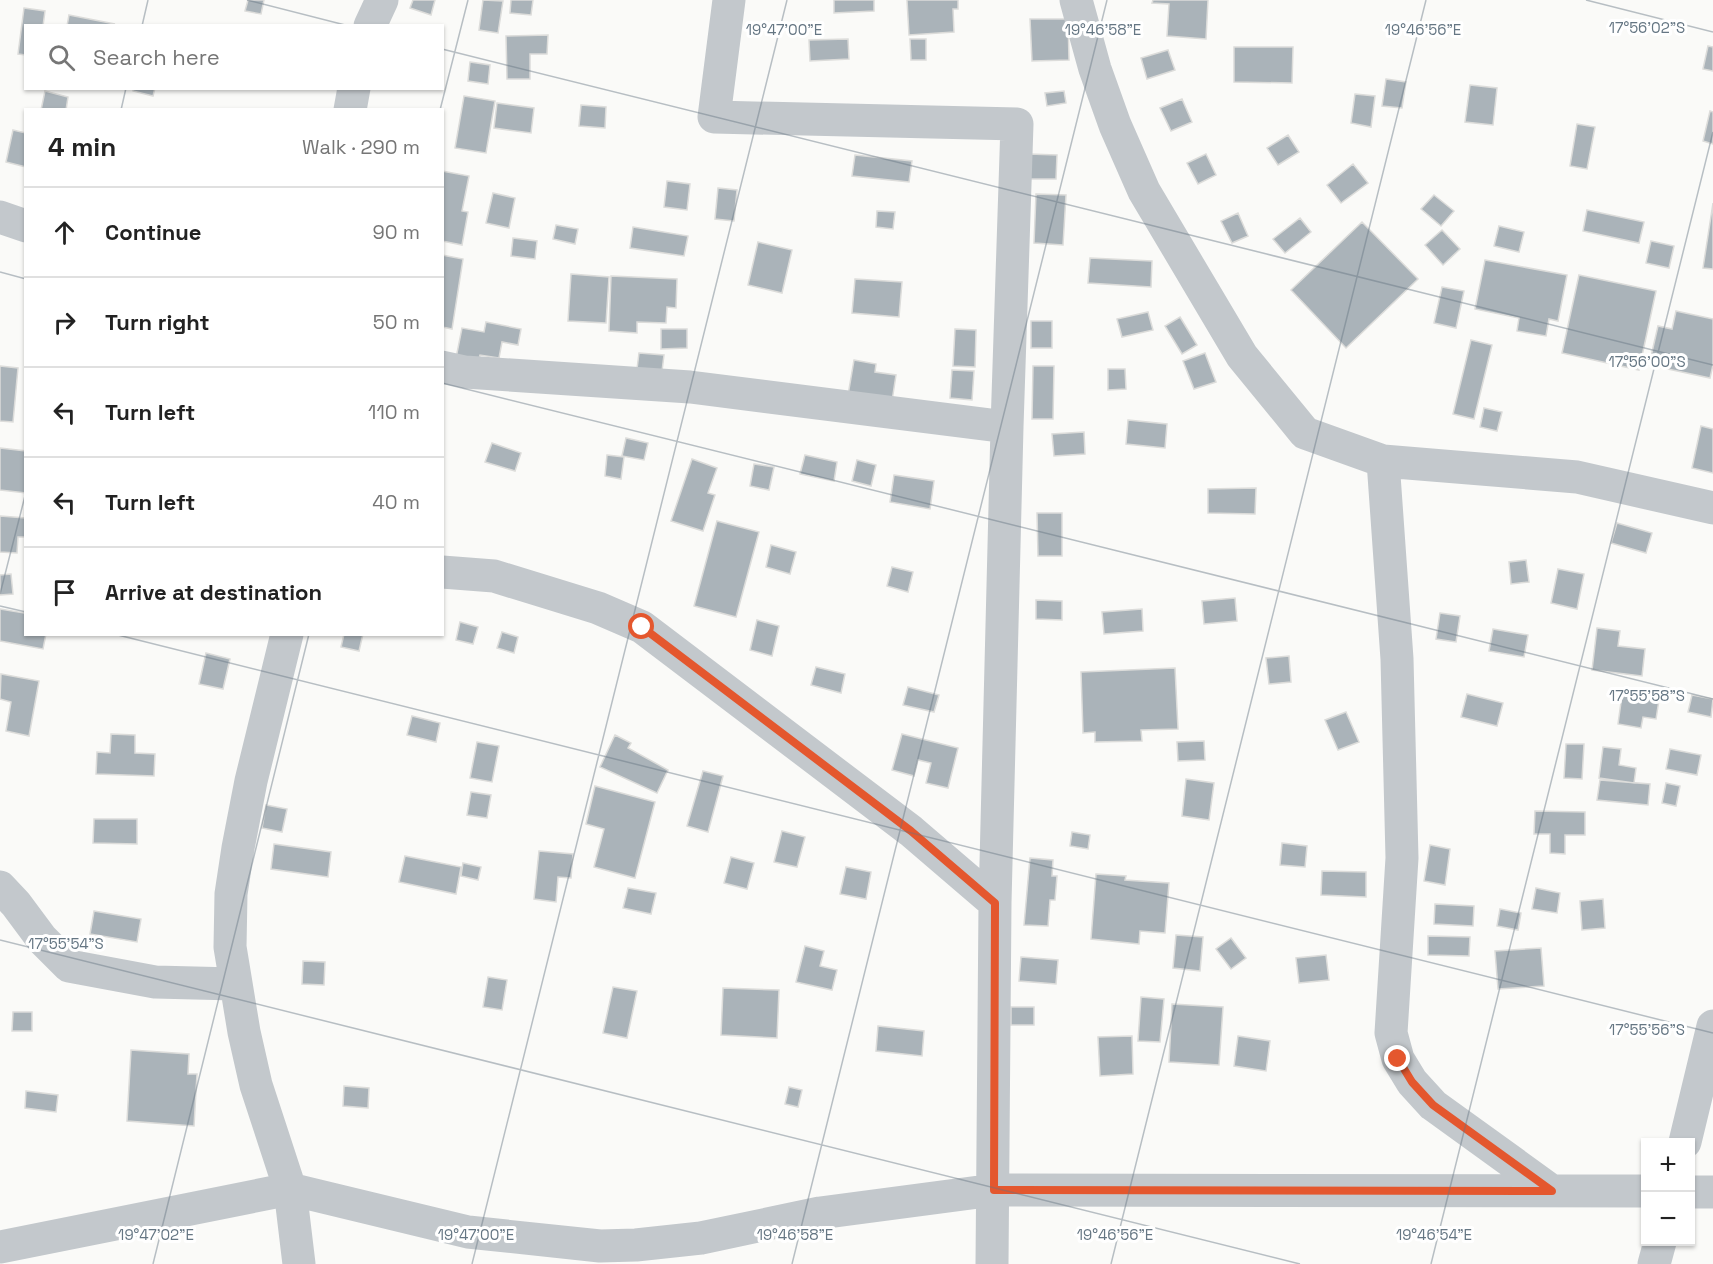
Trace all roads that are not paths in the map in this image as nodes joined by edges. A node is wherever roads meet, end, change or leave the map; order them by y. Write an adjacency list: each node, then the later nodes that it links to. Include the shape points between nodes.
1 (382, 0): 4 (street)
2 (729, 0): 10 (street, via 714,117 1017,124)
3 (1076, 0): 11 (street, via 1095,69 1144,191 1242,356 1305,433)
4 (371, 24)
5 (354, 90): 6 (street)
6 (350, 108)
7 (0, 217): 8 (street)
8 (24, 225)
9 (444, 367): 10 (street, via 690,387)
10 (1006, 427): 16 (street)
11 (1383, 461): 12 (street, via 1577,477); 22 (street, via 1397,659 1402,858 1391,1033 1398,1059 1433,1105)
12 (1713, 508)
13 (444, 572): 16 (street, via 494,576 598,608 642,627 911,831)
14 (287, 636): 17 (street, via 251,781 231,894 230,947)
15 (0, 887): 17 (street, via 69,966 155,982)
16 (995, 903): 21 (street)
17 (235, 984): 20 (street, via 256,1085)
18 (1713, 1026): 19 (street)
19 (1686, 1138)
20 (290, 1189): 21 (street, via 468,1232 600,1246 701,1238 820,1213); 27 (street); 28 (street)
21 (994, 1190): 22 (street); 29 (street)
22 (1552, 1191): 23 (street)
23 (1641, 1191)
24 (1695, 1192): 25 (street)
25 (1713, 1192)
26 (1659, 1246): 30 (street)
27 (0, 1247)
28 (299, 1264)
29 (992, 1264)
30 (1654, 1264)

